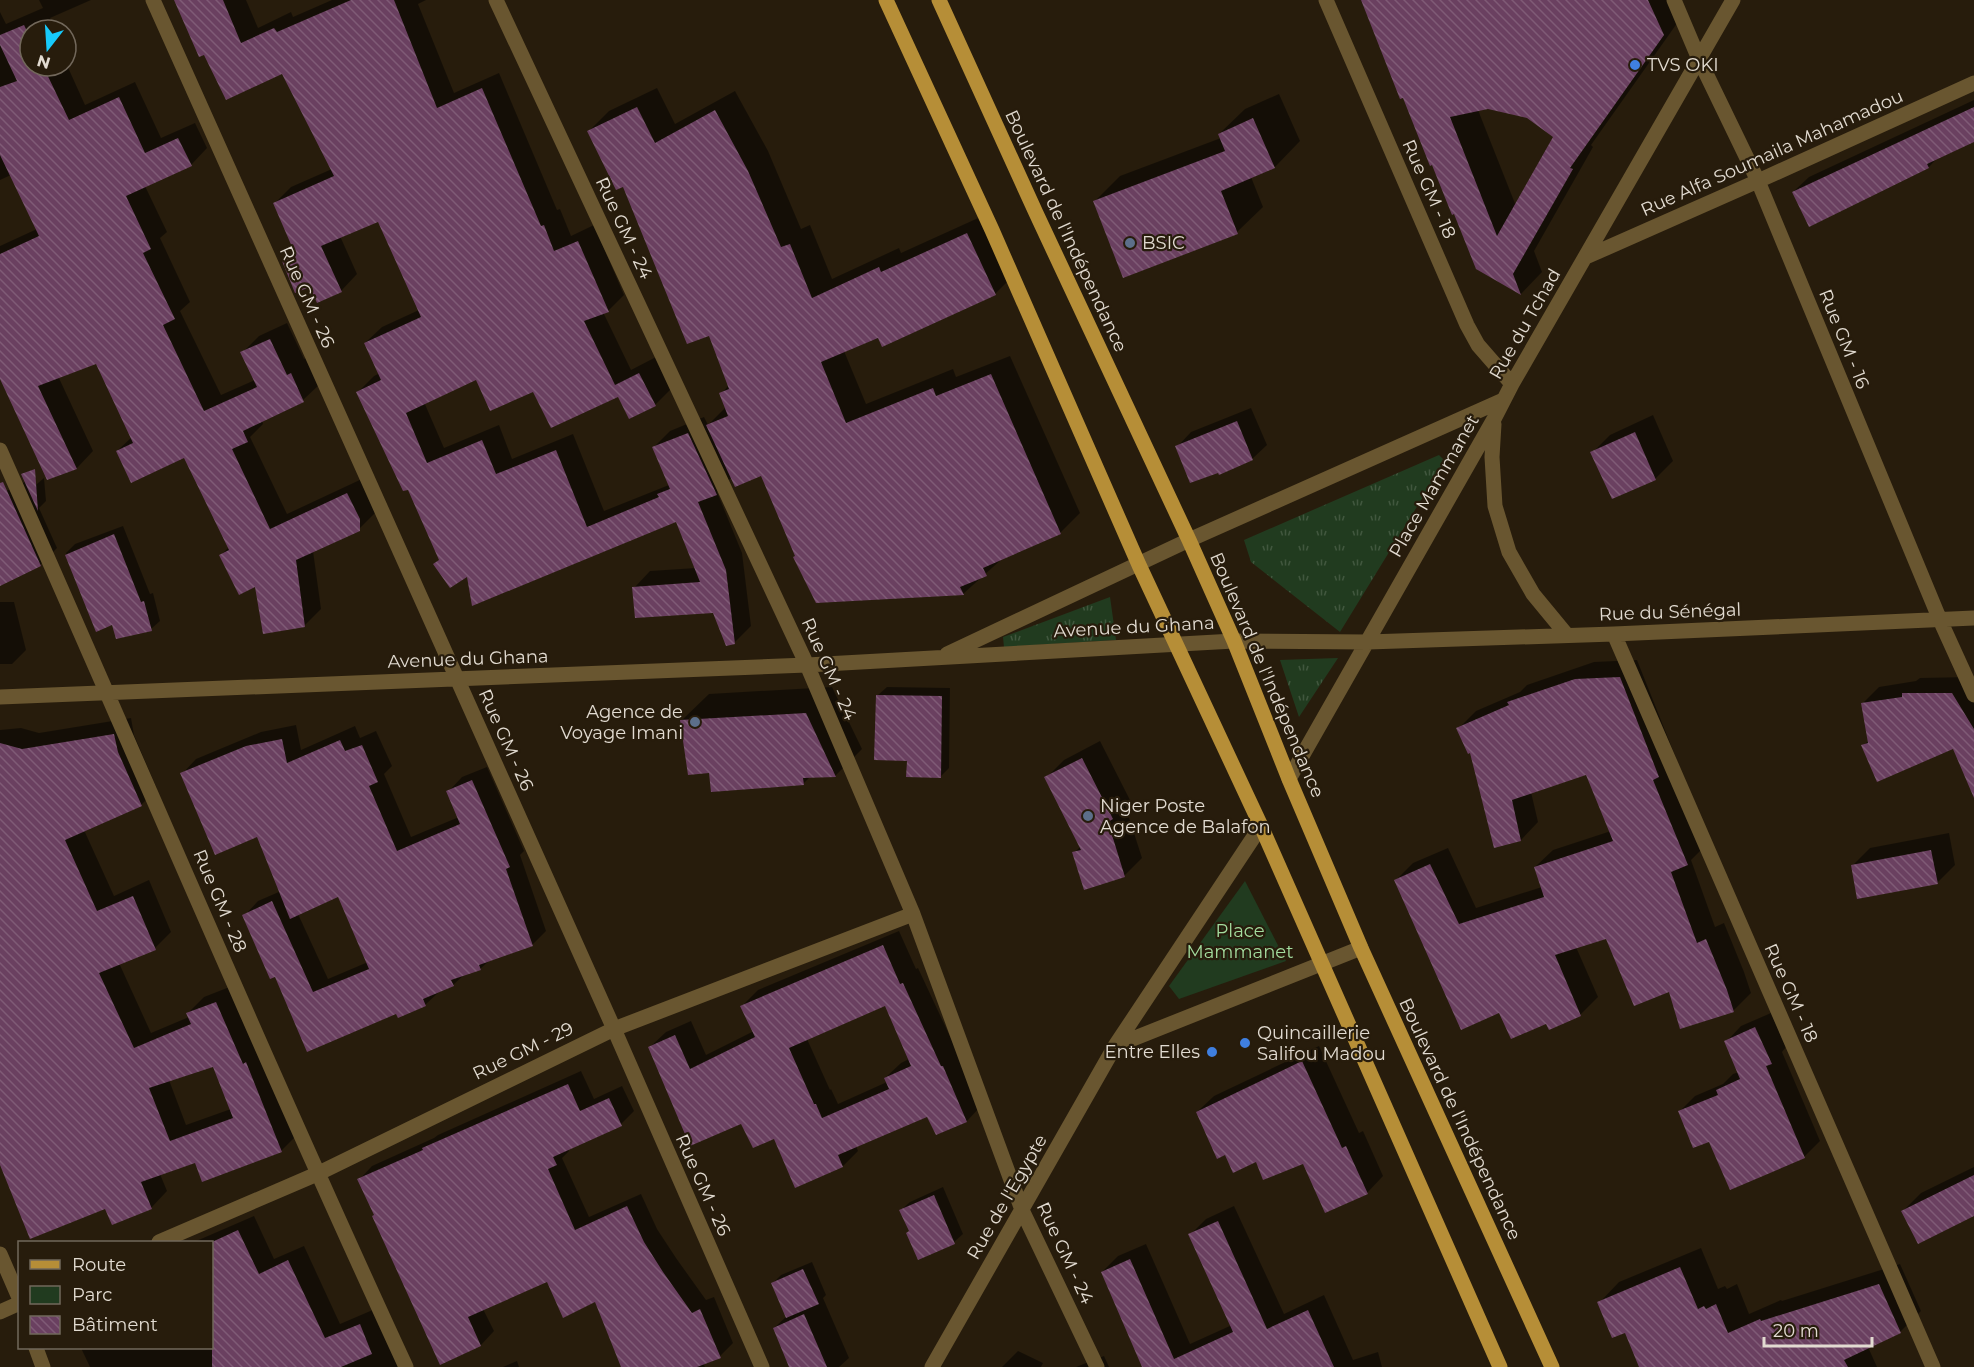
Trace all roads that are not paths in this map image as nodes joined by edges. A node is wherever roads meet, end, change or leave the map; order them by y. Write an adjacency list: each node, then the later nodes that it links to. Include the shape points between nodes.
1 (153, 0): 27 (street, Rue GM - 26)
2 (496, 0): 26 (street, Rue GM - 24)
3 (886, 0): 17 (main road)
4 (939, 0): 16 (main road, Boulevard de l'Indépendance)
5 (1326, 0): 12 (street, Rue GM - 18, via 1467,325 1478,345)
6 (1674, 0): 8 (street, Rue GM - 16)
7 (1733, 0): 8 (street, Rue du Tchad)
8 (1699, 59): 10 (street, Rue GM - 16); 11 (street, Rue du Tchad)
9 (1974, 83): 10 (street, Rue Alfa Soumaila Mahamadou)
10 (1758, 182): 11 (street, Rue Alfa Soumaila Mahamadou); 19 (street, Rue GM - 16)
11 (1587, 257): 12 (street, Rue du Tchad)
12 (1512, 384): 13 (street, Rue du Tchad)
13 (1503, 400): 14 (street, Place Mammanet); 16 (street, Rue du Tchad)
14 (1494, 419): 20 (street, via 1495,506 1509,552 1533,594); 23 (street, Place Mammanet)
15 (0, 450): 28 (street, Rue GM - 28)
16 (1190, 540): 17 (street, Avenue du Ghana); 22 (main road, Boulevard de l'Indépendance)
17 (1139, 565): 24 (main road); 25 (street, Avenue du Ghana)
18 (1974, 618): 19 (street, Rue du Sénégal)
19 (1940, 620): 21 (street, Rue du Sénégal); 29 (street, Rue GM - 16)
20 (1566, 634): 21 (street, Rue du Sénégal); 23 (street, Rue du Sénégal)
21 (1614, 634): 53 (street, Rue GM - 18)
22 (1234, 641): 23 (street, Avenue du Ghana); 24 (street, Avenue du Ghana); 31 (main road, Boulevard de l'Indépendance)
23 (1368, 642): 31 (street, Place Mammanet)
24 (1176, 644): 25 (street, Avenue du Ghana); 32 (main road)
25 (938, 658): 26 (street, Avenue du Ghana)
26 (807, 665): 27 (street, Avenue du Ghana); 33 (street, Rue GM - 24)
27 (458, 679): 28 (street, Avenue du Ghana); 36 (street, Rue GM - 26)
28 (108, 692): 30 (street, Avenue du Ghana); 38 (street, Rue GM - 28)
29 (1974, 695)
30 (0, 697)
31 (1289, 779): 34 (main road, Boulevard de l'Indépendance)
32 (1261, 826): 35 (main road); 37 (street)
33 (913, 914): 36 (street, Rue GM - 29); 39 (street, Rue GM - 24)
34 (1360, 948): 35 (street); 52 (main road, Boulevard de l'Indépendance)
35 (1321, 964): 37 (street); 51 (main road)
36 (614, 1029): 38 (street, Rue GM - 29); 48 (street, Rue GM - 26)
37 (1115, 1046): 39 (street, Rue de l'Egypte)
38 (317, 1174): 40 (street, Rue GM - 29); 47 (street, Rue GM - 28)
39 (1022, 1210): 49 (street, Rue de l'Egypte); 50 (street, Rue GM - 24)
40 (161, 1241)
41 (0, 1254): 42 (street)
42 (18, 1297)
43 (18, 1303): 44 (street)
44 (0, 1312)
45 (37, 1349): 46 (street)
46 (43, 1367)
47 (406, 1367)
48 (762, 1367)
49 (932, 1367)
50 (1097, 1367)
51 (1500, 1367)
52 (1552, 1367)
53 (1933, 1367)

